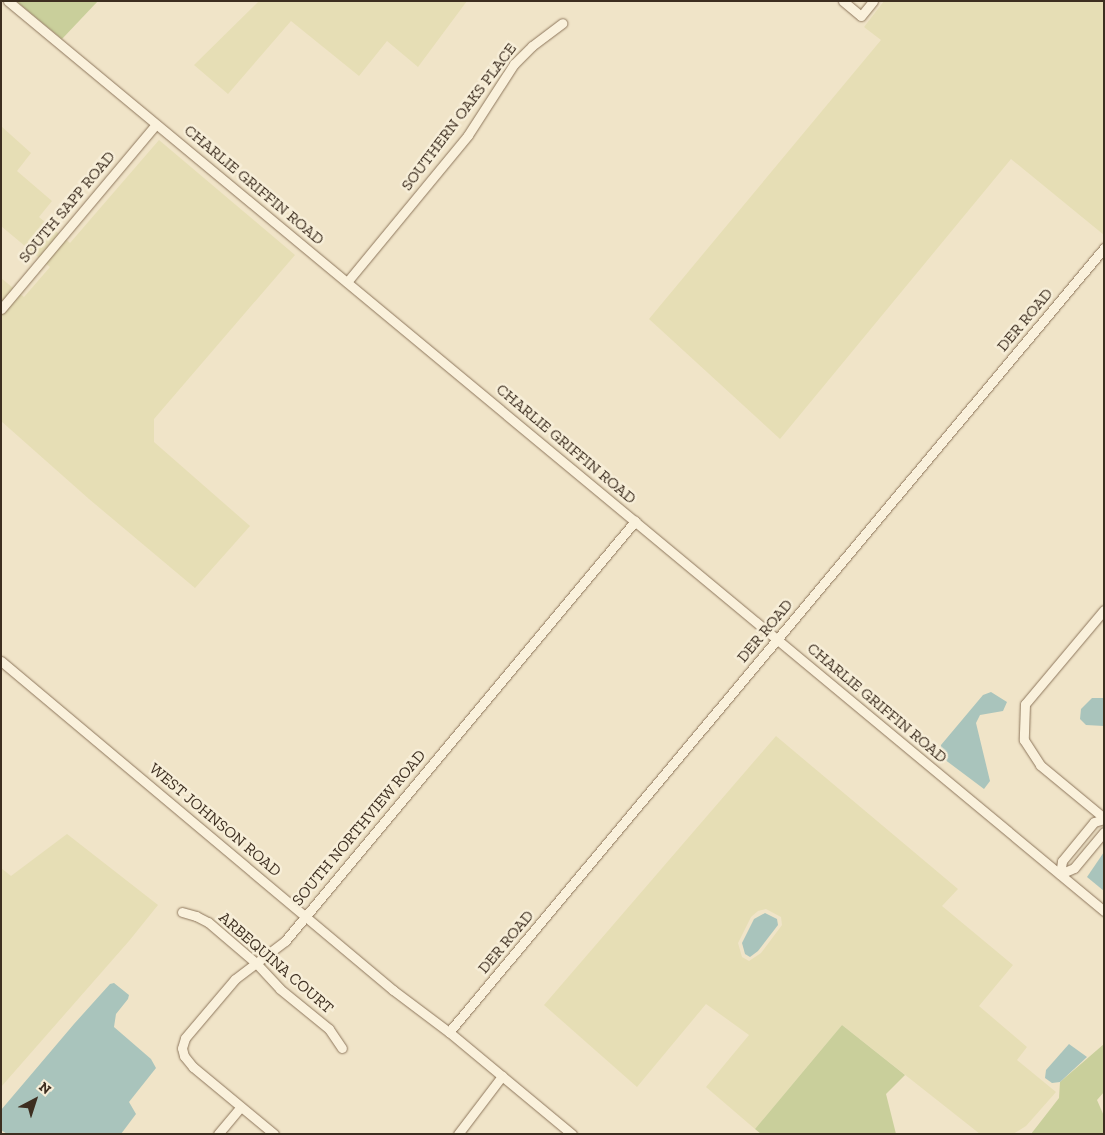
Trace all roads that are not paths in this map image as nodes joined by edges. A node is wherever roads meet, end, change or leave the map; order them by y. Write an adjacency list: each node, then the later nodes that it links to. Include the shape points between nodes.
1 (8, 1): 5 (street, CHARLIE GRIFFIN ROAD)
2 (843, 1): 3 (street, via 861,16)
3 (873, 1)
4 (562, 24): 7 (street, SOUTHERN OAKS PLACE, via 514,64 468,135)
5 (156, 124): 7 (street, CHARLIE GRIFFIN ROAD); 8 (street, SOUTH SAPP ROAD)
6 (1104, 248): 11 (street, DER ROAD)
7 (347, 282): 9 (street, CHARLIE GRIFFIN ROAD)
8 (1, 308)
9 (635, 522): 11 (street, CHARLIE GRIFFIN ROAD); 18 (street, SOUTH NORTHVIEW ROAD)
10 (1104, 610): 13 (street, via 1025,704 1024,740 1040,765)
11 (778, 640): 15 (street, CHARLIE GRIFFIN ROAD); 20 (street, DER ROAD)
12 (1, 661): 18 (street, WEST JOHNSON ROAD)
13 (1104, 818): 15 (street, via 1094,822 1062,861)
14 (1104, 832): 15 (street, via 1074,868)
15 (1060, 874): 16 (street, CHARLIE GRIFFIN ROAD)
16 (1104, 911)
17 (182, 912): 19 (street, ARBEQUINA COURT, via 208,922)
18 (305, 917): 19 (street, SOUTH NORTHVIEW ROAD, via 285,941); 20 (street, WEST JOHNSON ROAD)
19 (256, 963): 21 (street, ARBEQUINA COURT, via 280,989 329,1029); 23 (street, SOUTH NORTHVIEW ROAD, via 235,979 194,1026 182,1048 192,1067)
20 (449, 1032): 22 (street, WEST JOHNSON ROAD)
21 (342, 1048)
22 (502, 1076): 26 (street); 27 (street, WEST JOHNSON ROAD)
23 (241, 1106): 24 (street); 25 (street, SOUTH NORTHVIEW ROAD)
24 (218, 1134)
25 (274, 1134)
26 (458, 1134)
27 (572, 1134)

